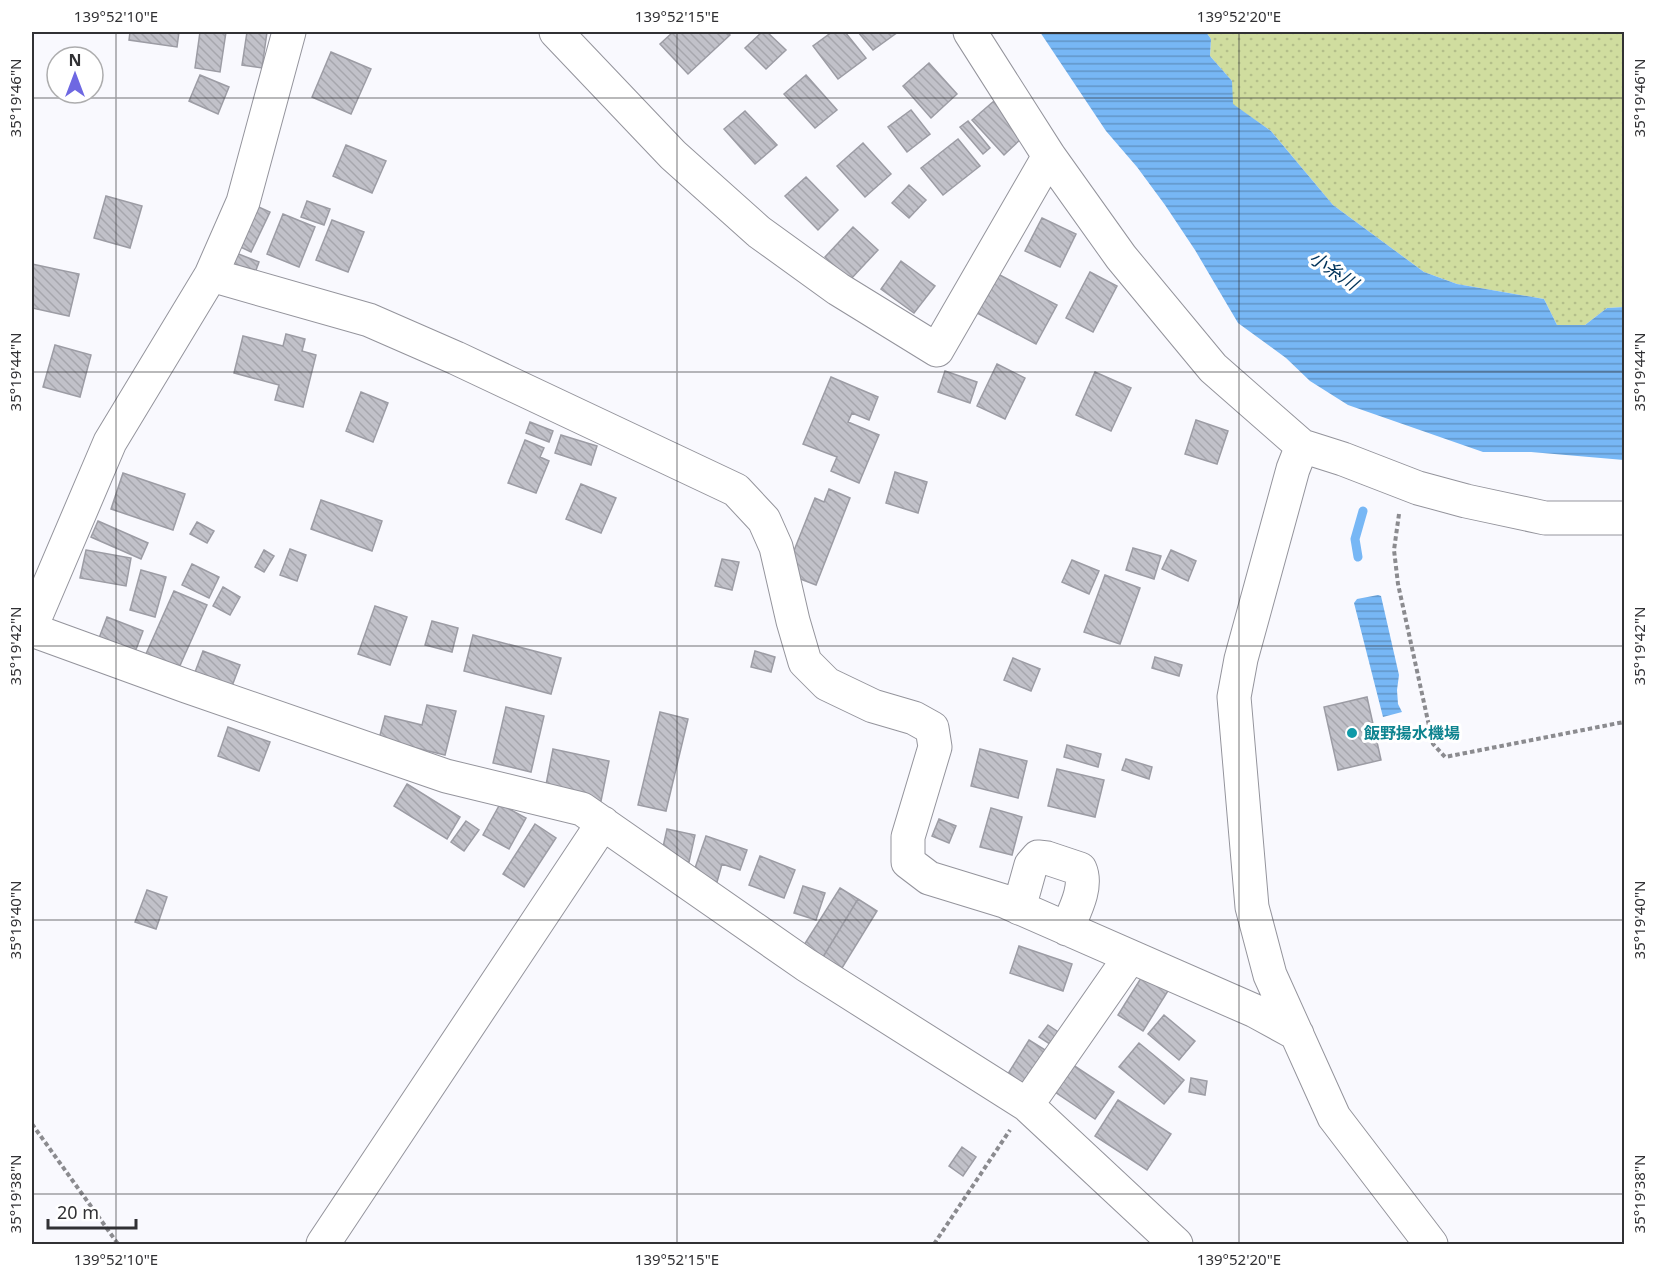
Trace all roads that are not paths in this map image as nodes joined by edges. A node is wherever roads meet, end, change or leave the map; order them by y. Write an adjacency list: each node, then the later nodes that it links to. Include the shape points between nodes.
1 (289, 32): 5 (street, via 243,202)
2 (556, 32): 4 (street, via 673,154 759,232 838,289 936,350)
3 (970, 32): 4 (street)
4 (1049, 156): 6 (street, via 1121,257 1213,368)
5 (211, 275): 8 (street, via 110,442); 11 (street, via 369,320 736,490 764,520 776,547 805,662 827,684 932,728 935,747 908,837 908,862 929,878)
6 (1302, 446): 7 (street, via 1466,501 1545,518); 14 (street, via 1240,659 1234,697 1252,907 1270,975)
7 (1624, 518)
8 (32, 625)
9 (32, 630): 10 (street, via 446,776 582,809)
10 (603, 823): 15 (street, via 806,965); 16 (street)
11 (1019, 908): 12 (street); 12 (street, via 1031,865 1038,857 1080,869 1084,877)
12 (1067, 929): 13 (street)
13 (1130, 957): 14 (street, via 1255,1011); 15 (street)
14 (1297, 1034): 18 (street, via 1334,1117)
15 (1028, 1105): 17 (street)
16 (322, 1245)
17 (1176, 1245)
18 (1431, 1245)

